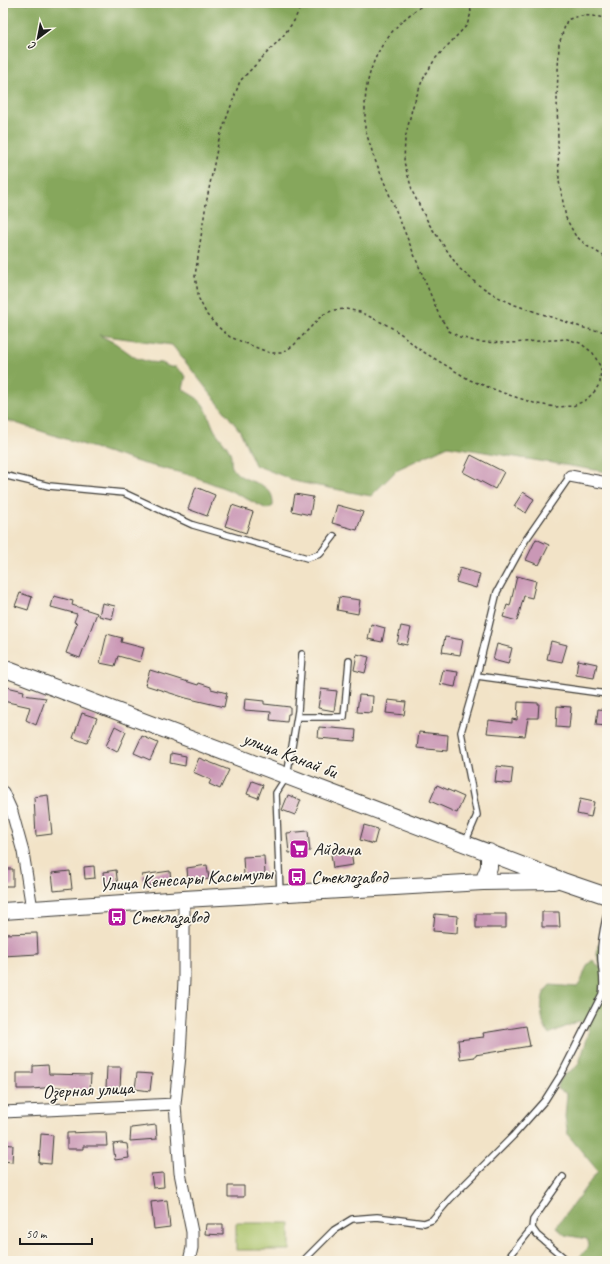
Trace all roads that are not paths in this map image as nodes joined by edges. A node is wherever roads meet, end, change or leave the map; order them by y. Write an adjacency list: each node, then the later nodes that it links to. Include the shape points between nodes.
1 (3, 475): 4 (lane, via 49,486 124,493 193,525 307,558 320,554)
2 (570, 476): 3 (street); 8 (lane, via 525,541 496,592)
3 (607, 483)
4 (334, 536)
5 (302, 654): 10 (lane)
6 (349, 660): 10 (lane, via 344,718)
7 (3, 668): 11 (main road, улица Канай би)
8 (477, 676): 9 (lane); 13 (lane, via 461,732 477,815)
9 (607, 694)
10 (297, 717): 11 (lane)
11 (287, 776): 13 (main road, улица Канай би); 17 (lane, via 276,794)
12 (3, 792): 20 (street, via 12,812 23,852)
13 (465, 843): 14 (main road, улица Канай би)
14 (489, 852): 15 (main road, улица Канай би); 16 (main road, via 489,867)
15 (563, 881): 16 (main road, Улица Кенесары Касымулы); 18 (main road, улица Канай би)
16 (483, 882): 17 (main road, Улица Кенесары Касымулы)
17 (280, 893): 19 (main road, Улица Кенесары Касымулы)
18 (607, 896)
19 (184, 899): 20 (main road, Улица Кенесары Касымулы); 24 (street, via 180,1056)
20 (32, 909): 21 (main road, Улица Кенесары Касымулы)
21 (3, 911)
22 (607, 913): 23 (lane)
23 (605, 928): 29 (lane, via 601,956 604,984 602,994 562,1073 545,1100 513,1136 450,1198 432,1220 424,1223 378,1217 352,1219 334,1230)
24 (175, 1104): 25 (street, Озерная улица); 28 (street, via 180,1173 192,1232)
25 (3, 1112)
26 (563, 1177): 27 (lane, via 533,1220)
27 (532, 1228): 30 (lane); 31 (lane)
28 (189, 1261)
29 (303, 1261)
30 (506, 1261)
31 (568, 1261)

